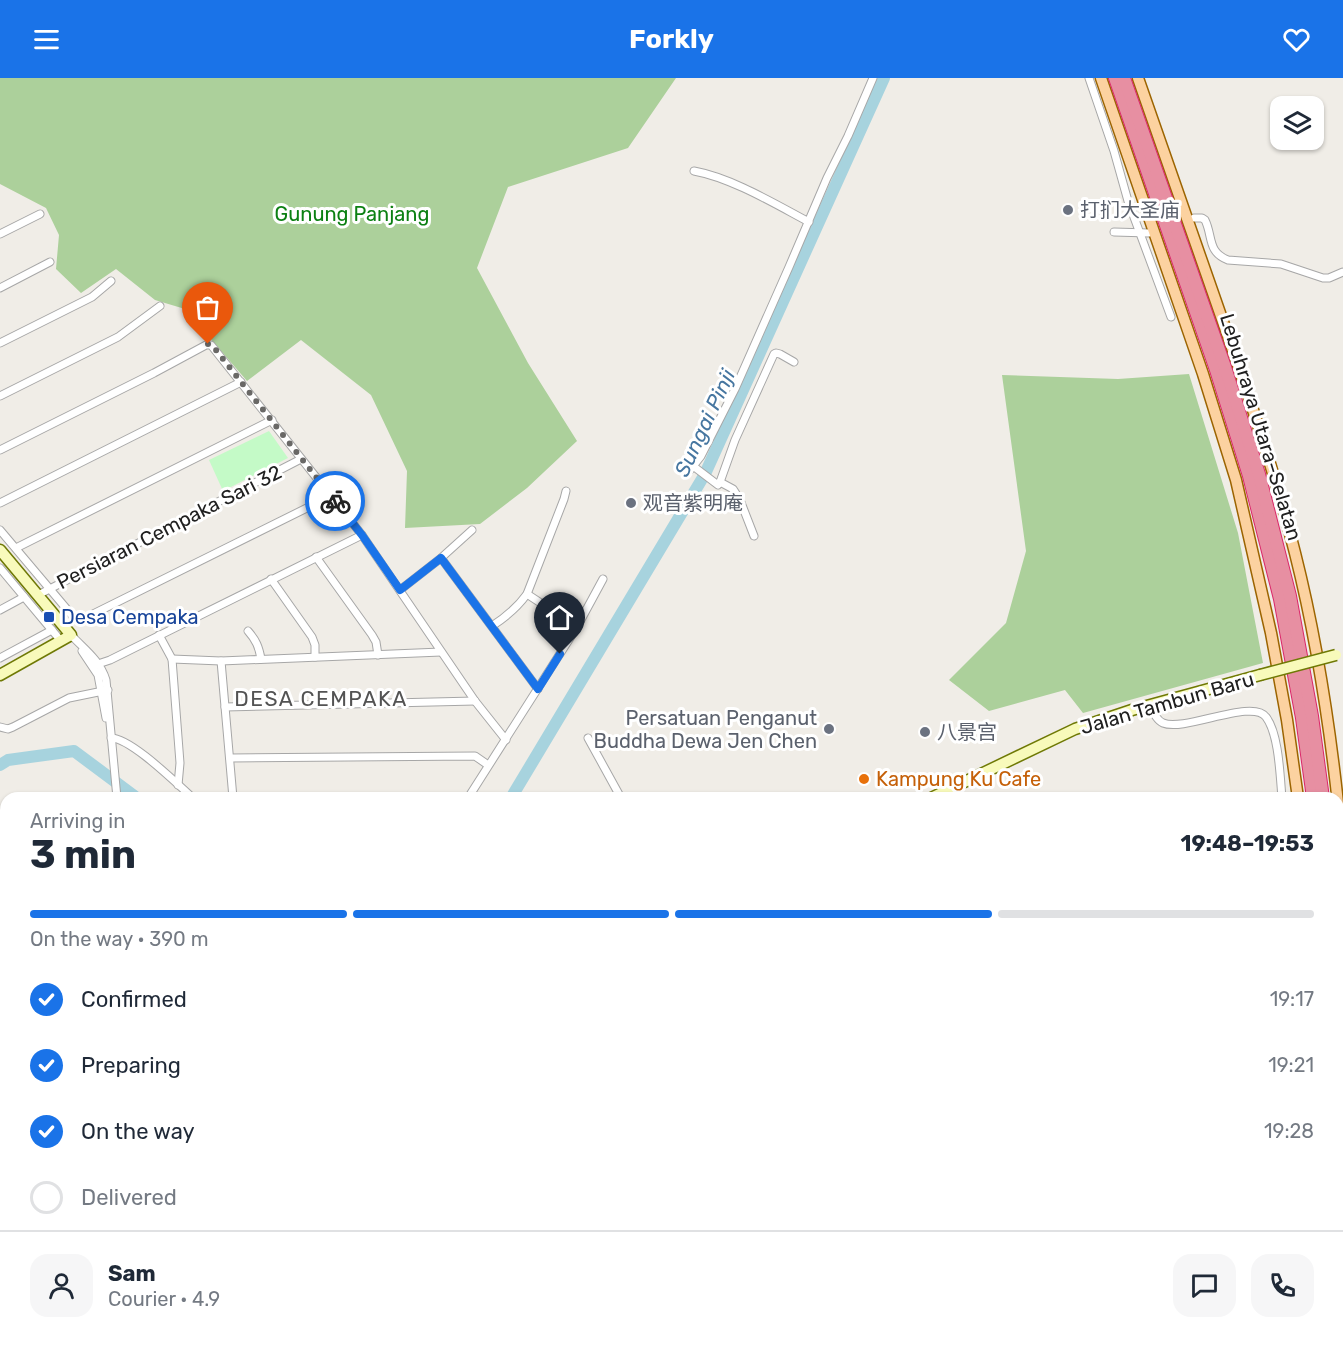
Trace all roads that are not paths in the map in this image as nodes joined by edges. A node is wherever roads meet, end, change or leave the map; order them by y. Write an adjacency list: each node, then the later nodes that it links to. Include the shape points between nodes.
1 (873, 78): 10 (street)
2 (1089, 78): 14 (street)
3 (1101, 78): 86 (main road, via 1236,480 1271,633)
4 (1114, 78): 87 (highway, Lebuhraya Utara–Selatan, via 1213,360 1249,476 1280,599)
5 (1124, 78): 88 (highway, Lebuhraya Utara–Selatan, via 1259,474 1290,596)
6 (1138, 78): 89 (main road, via 1258,422 1295,553 1328,714)
7 (694, 171): 10 (street, via 730,183)
8 (40, 214): 13 (street)
9 (1194, 218): 16 (street, via 1205,220 1215,251 1228,260 1281,264 1323,278)
10 (809, 222): 28 (street, via 735,389 694,469)
11 (1114, 232): 14 (street)
12 (1149, 233): 14 (street)
13 (0, 234)
14 (1140, 234): 20 (street)
15 (50, 262): 18 (street)
16 (1343, 272)
17 (111, 281): 21 (street, via 92,297)
18 (0, 288)
19 (160, 306): 24 (street, via 118,337)
20 (1171, 317)
21 (0, 343)
22 (794, 362): 28 (street, via 774,354)
23 (241, 382): 25 (street); 26 (street, via 212,345 206,345); 31 (street)
24 (0, 396)
25 (272, 420): 27 (street); 36 (street)
26 (0, 450)
27 (301, 459): 30 (street); 43 (street, Persiaran Cempaka Sari 32)
28 (716, 481): 35 (street, via 737,494)
29 (566, 490): 45 (street)
30 (332, 496): 34 (street); 43 (street, via 79,621)
31 (0, 503)
32 (0, 530): 36 (street)
33 (472, 530): 39 (street)
34 (362, 535): 38 (street); 44 (street)
35 (754, 536)
36 (16, 548): 43 (street)
37 (0, 550): 46 (main road)
38 (316, 557): 41 (street); 57 (street, via 372,635)
39 (441, 558): 44 (street); 49 (street)
40 (0, 568): 47 (street)
41 (271, 579): 53 (street); 59 (street, via 312,637)
42 (603, 579): 50 (street)
43 (50, 588): 46 (street, Persiaran Cempaka Sari 32)
44 (400, 590): 56 (street)
45 (527, 594): 49 (street, via 520,605); 50 (street)
46 (38, 596): 54 (main road)
47 (24, 597): 48 (street); 51 (street)
48 (0, 610)
49 (492, 626): 68 (street)
50 (577, 627): 68 (street)
51 (52, 630): 55 (street); 60 (street)
52 (248, 631): 63 (street, via 256,640)
53 (159, 635): 62 (street); 65 (street)
54 (74, 638): 55 (main road); 61 (street); 65 (street)
55 (61, 641): 66 (main road)
56 (441, 652): 57 (street); 69 (street)
57 (378, 655): 59 (street)
58 (1339, 655): 70 (main road, Jalan Tambun Baru, bridge)
59 (315, 657): 63 (street)
60 (0, 658)
61 (88, 659): 65 (street); 67 (street)
62 (172, 659): 64 (street); 78 (street)
63 (261, 659): 64 (street)
64 (221, 661): 71 (street)
65 (98, 664): 67 (street, via 103,672)
66 (0, 675)
67 (103, 689): 72 (street, via 69,698 8,729); 73 (street)
68 (538, 689): 75 (street)
69 (475, 701): 71 (street); 75 (street)
70 (1149, 705): 84 (main road, Jalan Tambun Baru, via 1075,729); 85 (street, via 1160,721 1169,724 1253,710 1263,713 1274,736)
71 (225, 707): 76 (street)
72 (0, 727)
73 (111, 738): 78 (street, via 137,750); 79 (street)
74 (588, 738): 83 (street)
75 (506, 740): 77 (street)
76 (230, 758): 77 (street, via 476,756); 81 (street)
77 (488, 765): 82 (street)
78 (178, 784): 80 (street)
79 (116, 792)
80 (187, 792)
81 (233, 792)
82 (472, 792)
83 (618, 792)
84 (944, 792)
85 (1281, 792)
86 (1297, 792)
87 (1312, 792)
88 (1322, 792)
89 (1337, 792)

